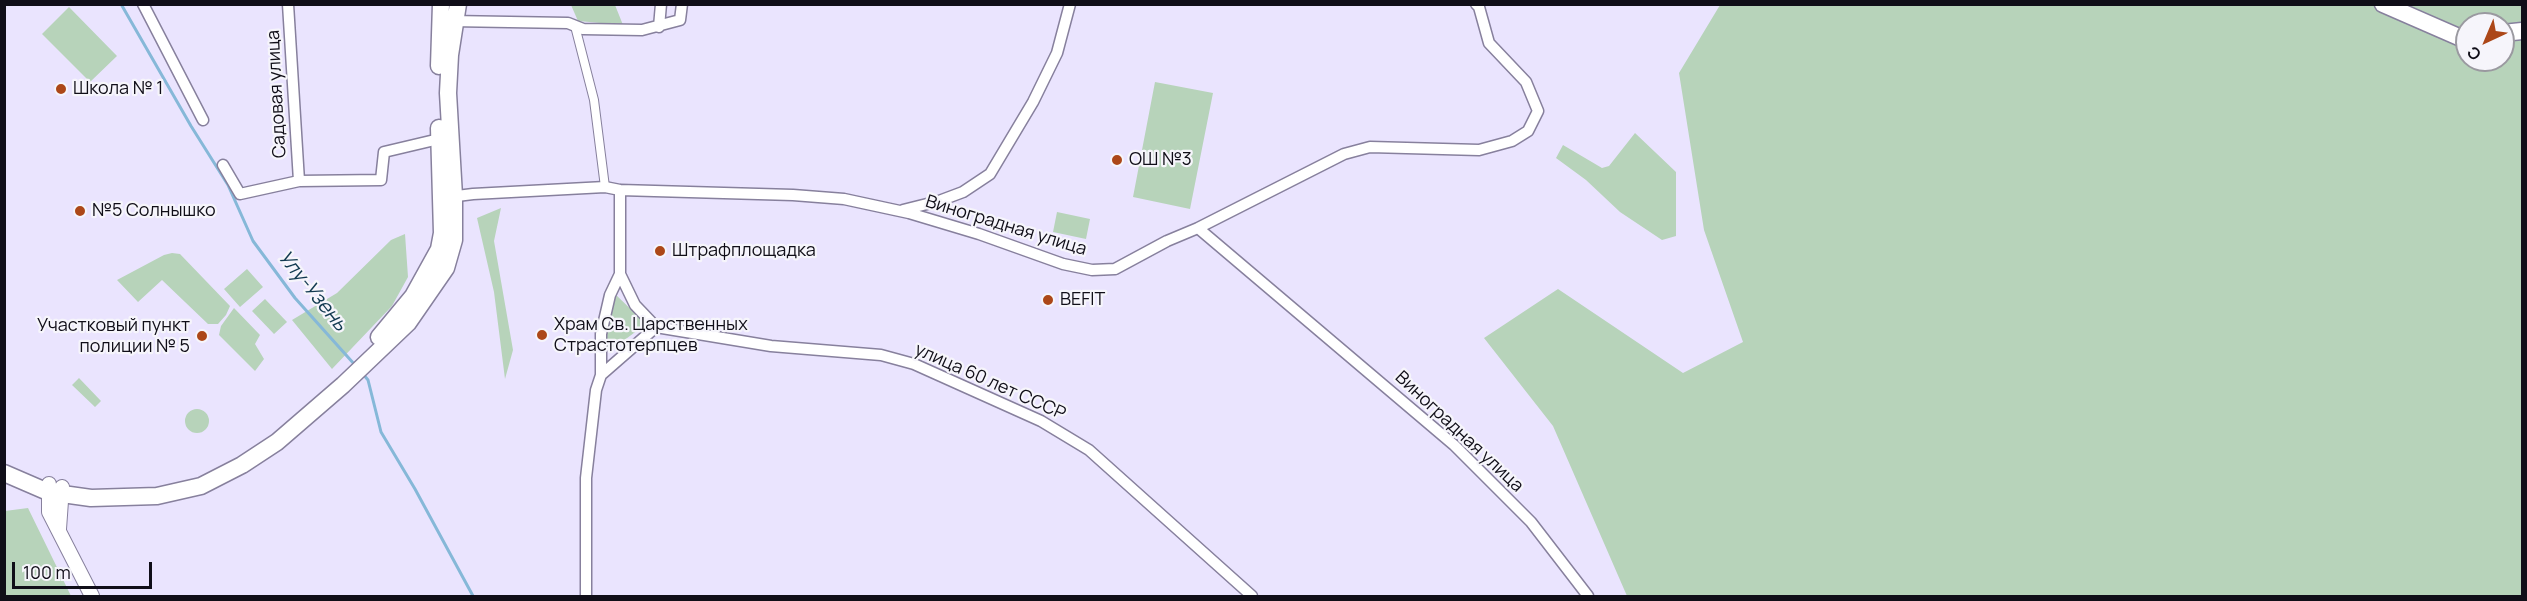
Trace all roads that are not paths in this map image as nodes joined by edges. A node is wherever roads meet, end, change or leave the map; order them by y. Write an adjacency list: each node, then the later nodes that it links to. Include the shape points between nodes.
1 (143, 4): 12 (street)
2 (288, 4): 15 (street, Садовая улица)
3 (661, 4): 10 (street)
4 (1070, 4): 19 (street, via 1057,53 990,174 963,192)
5 (1476, 4): 20 (street, via 1489,43 1526,82 1538,111 1528,131 1512,141 1479,150 1370,147 1344,154)
6 (2383, 4): 11 (highway)
7 (682, 9): 10 (street, via 680,20)
8 (449, 13): 9 (street); 13 (highway); 18 (highway)
9 (571, 24): 10 (street, via 583,29); 16 (street, via 594,100)
10 (659, 27)
11 (2455, 35)
12 (203, 120)
13 (439, 139): 15 (street, via 384,152 381,180); 18 (highway)
14 (223, 165): 15 (street, via 240,195)
15 (299, 181)
16 (605, 187): 17 (street, Виноградная улица); 18 (street, Виноградная улица)
17 (620, 190): 19 (street, Виноградная улица, via 793,195 844,199); 21 (street)
18 (447, 198): 23 (highway, via 454,240 446,268 408,323)
19 (900, 211): 20 (street, Виноградная улица, via 1092,270 1115,269)
20 (1198, 228): 34 (street, Виноградная улица, via 1454,445 1530,522)
21 (620, 274): 22 (street, via 635,305); 24 (street, via 610,295 601,334)
22 (656, 327): 24 (street); 33 (street, улица 60 лет СССР, via 771,346 881,355 969,387 1041,421 1089,450)
23 (346, 375): 28 (highway, via 197,485 123,493); 29 (highway, via 277,442 201,486 157,496)
24 (601, 375): 32 (street, via 586,478)
25 (4, 465): 27 (highway)
26 (4, 473): 27 (highway)
27 (26, 480): 28 (highway); 30 (street)
28 (55, 489): 29 (highway); 30 (street)
29 (79, 497): 30 (street)
30 (56, 519): 31 (street)
31 (92, 597)
32 (586, 597)
33 (1252, 597)
34 (1588, 597)

